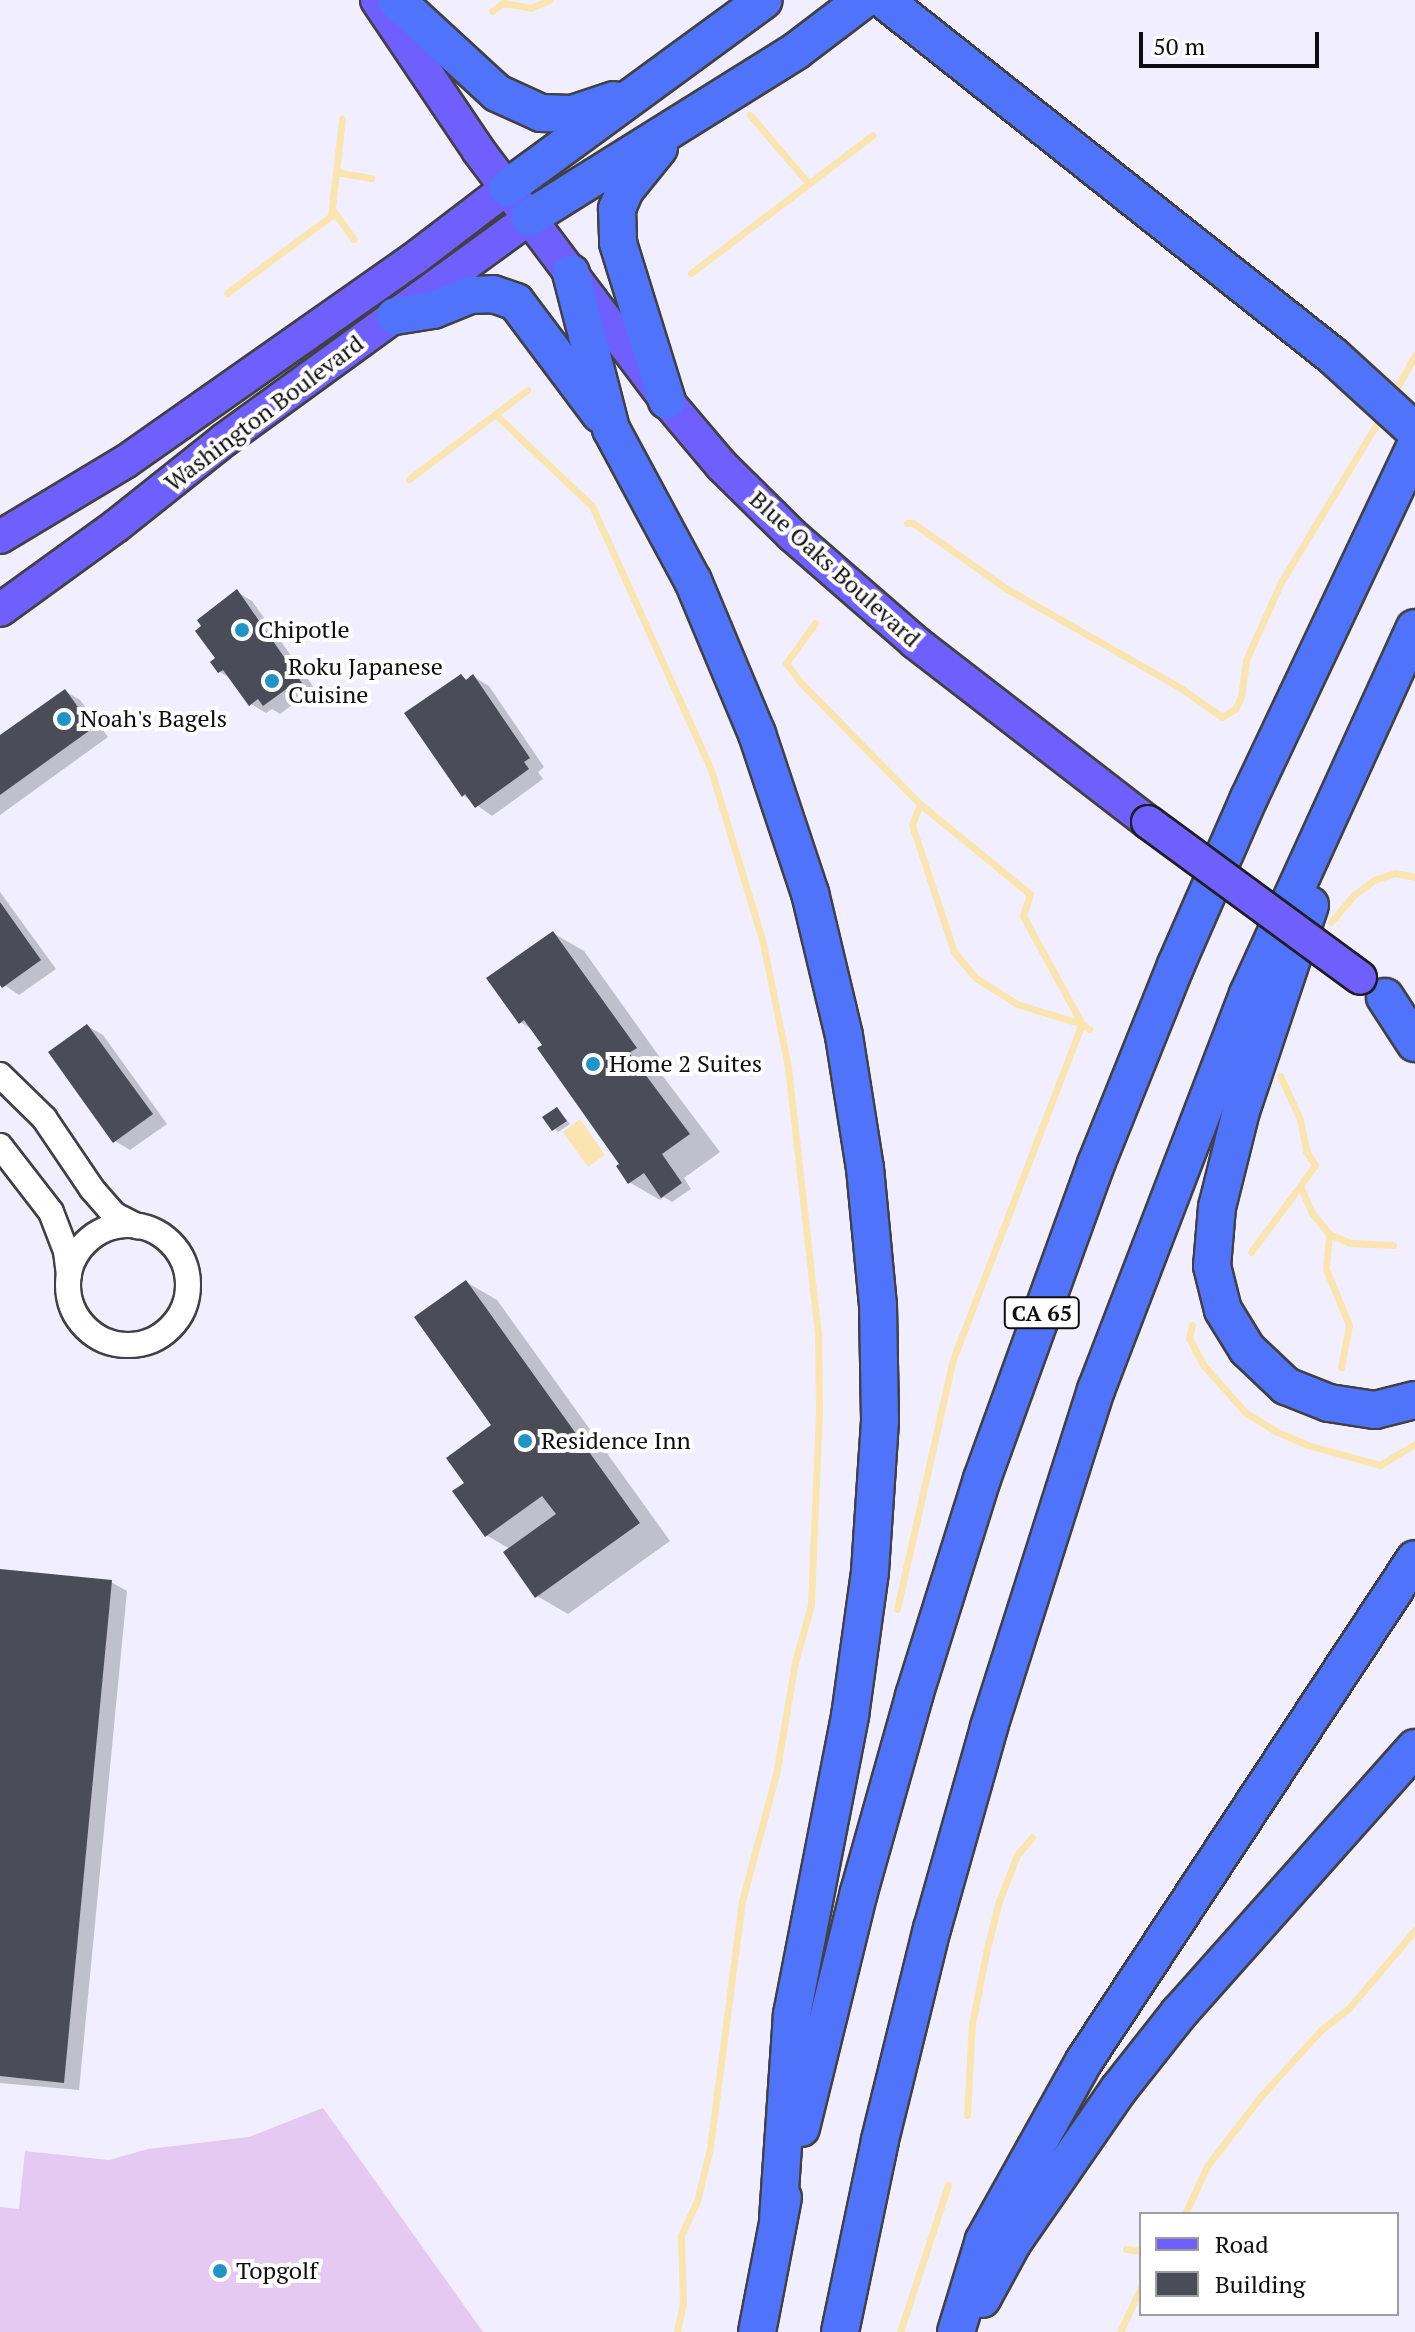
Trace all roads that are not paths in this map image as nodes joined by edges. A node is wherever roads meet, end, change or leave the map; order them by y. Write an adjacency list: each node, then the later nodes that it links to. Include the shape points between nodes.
1 (377, 0): 8 (main road, Blue Oaks Boulevard)
2 (396, 0): 6 (highway, via 497,93 541,113 572,114)
3 (764, 0): 6 (highway)
4 (863, 0): 7 (highway, via 796,51)
5 (884, 0): 14 (highway, via 1333,356)
6 (635, 93): 8 (highway)
7 (675, 128): 9 (highway); 12 (highway, via 625,190 617,209 618,243)
8 (507, 188): 9 (main road, Blue Oaks Boulevard); 16 (main road, Washington Boulevard, via 125,462)
9 (529, 218): 10 (main road, Blue Oaks Boulevard); 11 (main road, Washington Boulevard)
10 (571, 273): 12 (main road, Blue Oaks Boulevard); 13 (highway)
11 (395, 316): 13 (highway, via 433,310 470,295 493,294 516,302); 17 (main road, Washington Boulevard)
12 (667, 401): 20 (main road, Blue Oaks Boulevard, bridge, via 721,465 928,652)
13 (611, 429): 30 (highway, via 699,595 757,734 810,893 844,1036 875,1275 880,1421 870,1572 850,1716 792,2014)
14 (1415, 431)
15 (1415, 447): 30 (highway, CA 65, via 1311,662 1176,965 1096,1164 982,1479 859,1892)
16 (0, 537)
17 (0, 610)
18 (1415, 628): 19 (highway, CA 65)
19 (1379, 704): 27 (highway, via 1241,1111 1217,1207 1212,1266 1223,1310 1247,1349 1286,1386 1329,1403 1375,1410); 32 (highway, CA 65, via 1248,994 1096,1390 989,1727 932,1929)
20 (1372, 987): 21 (main road, Blue Oaks Boulevard); 22 (highway)
21 (1415, 1019)
22 (1415, 1043)
23 (0, 1075): 25 (street, via 44,1118 115,1215)
24 (0, 1146): 26 (street, via 51,1212)
25 (137, 1226): 26 (street, via 92,1237); 26 (street, via 165,1238 177,1250 188,1279 183,1309 164,1334 151,1342 120,1345 91,1333 72,1308)
26 (69, 1276)
27 (1415, 1400)
28 (1415, 1559): 33 (highway, via 1084,2061 984,2240)
29 (1415, 1748): 34 (highway, via 1179,2013 1119,2089 1013,2242)
30 (778, 2218): 31 (highway, CA 65)
31 (757, 2332)
32 (840, 2332)
33 (956, 2332)
34 (963, 2332)

